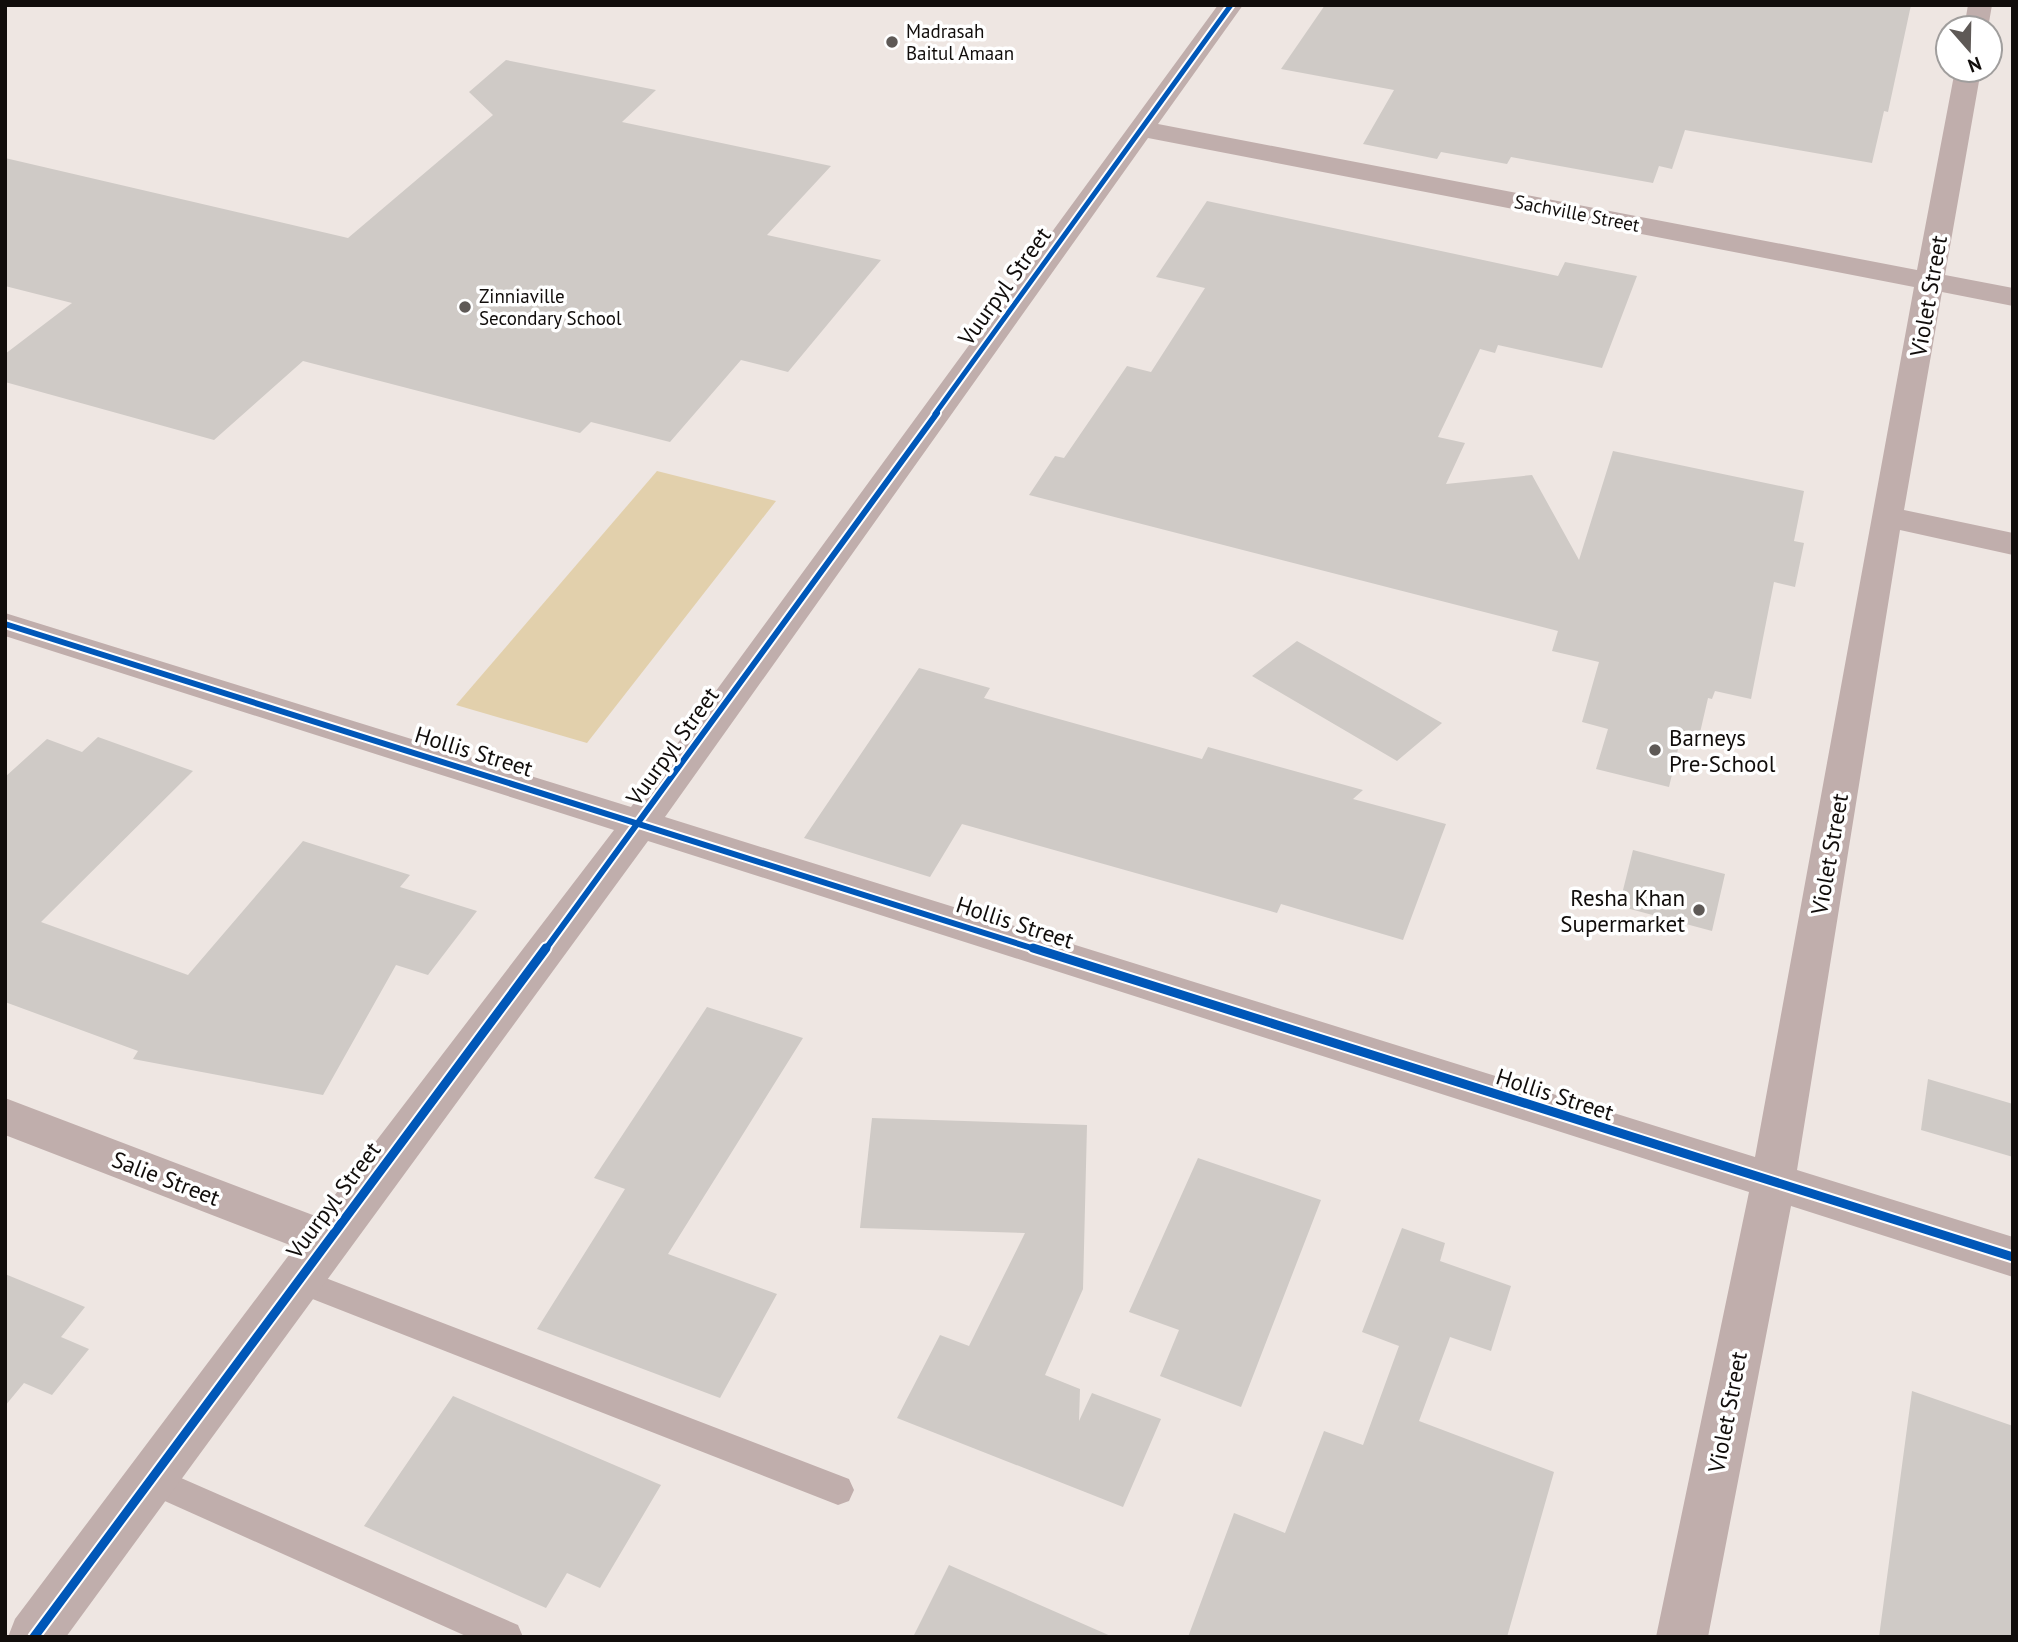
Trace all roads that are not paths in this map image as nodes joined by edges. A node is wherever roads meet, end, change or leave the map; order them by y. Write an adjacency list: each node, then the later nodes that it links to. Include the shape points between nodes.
1 (1231, 5): 3 (street, Vuurpyl Street)
2 (1966, 84): 4 (street, Violet Street)
3 (1141, 129): 4 (street, Sachville Street); 9 (street, Vuurpyl Street)
4 (1931, 281): 5 (street, Sachville Street); 6 (street, Violet Street)
5 (2013, 297)
6 (1886, 516): 7 (street); 11 (street, Violet Street)
7 (2013, 544)
8 (5, 624): 9 (street, Hollis Street)
9 (641, 822): 11 (street, Hollis Street); 12 (street, Vuurpyl Street)
10 (5, 1116): 12 (street, Salie Street)
11 (1773, 1183): 13 (street, Hollis Street); 19 (street, Violet Street)
12 (327, 1240): 14 (street, Vuurpyl Street)
13 (2013, 1256)
14 (297, 1280): 15 (street, Vuurpyl Street); 16 (lane)
15 (149, 1479): 17 (street, Vuurpyl Street); 18 (lane)
16 (838, 1490)
17 (34, 1637)
18 (506, 1637)
19 (1682, 1637)

